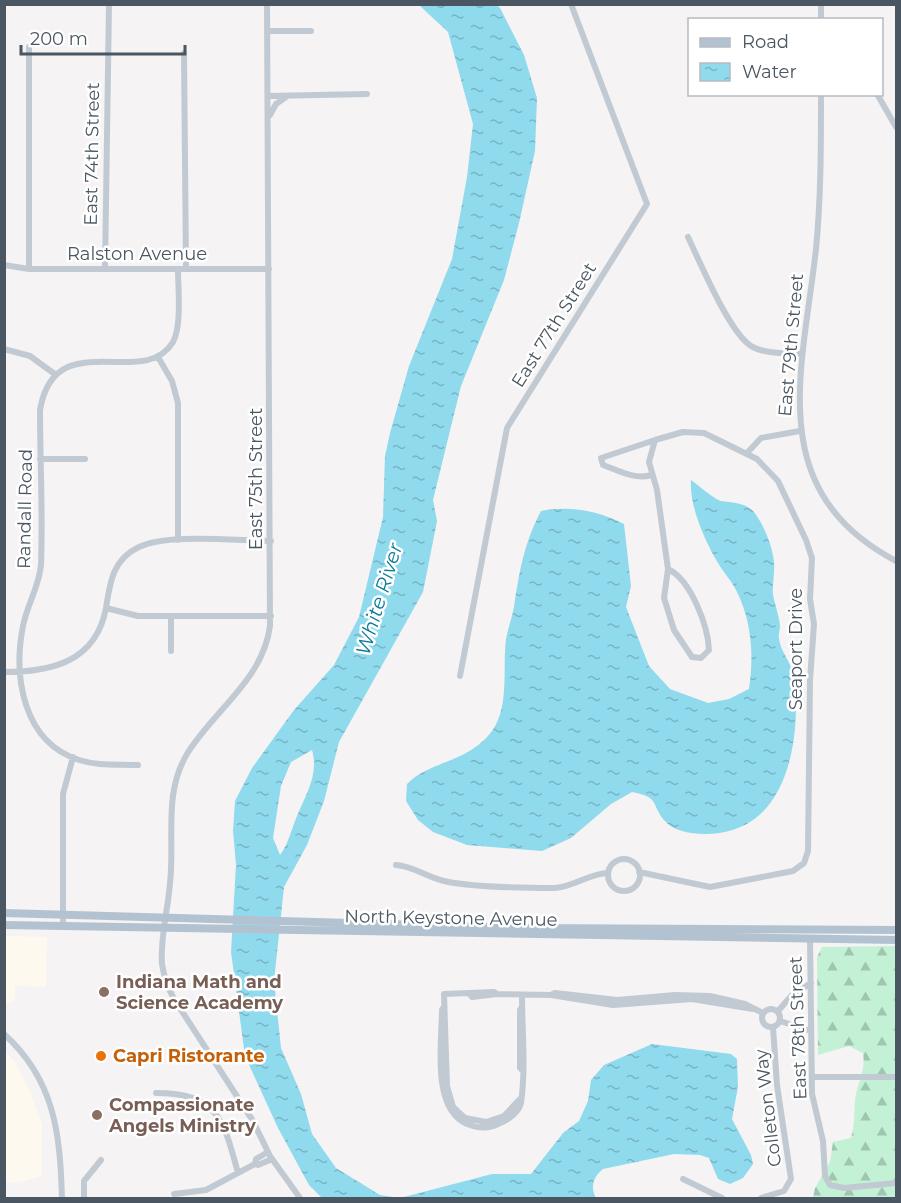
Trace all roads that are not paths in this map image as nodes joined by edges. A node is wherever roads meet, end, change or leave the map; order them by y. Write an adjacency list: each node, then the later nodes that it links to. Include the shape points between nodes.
1 (109, 4): 18 (street, East 74th Street)
2 (267, 4): 4 (street, East 75th Street)
3 (571, 4): 41 (street, East 77th Street, via 647,204 507,428)
4 (267, 31): 5 (street); 9 (street, East 75th Street)
5 (312, 31)
6 (29, 47): 17 (street)
7 (184, 53): 19 (street)
8 (367, 94): 10 (street)
9 (268, 96): 10 (street); 13 (street, East 75th Street)
10 (288, 96): 13 (street, via 276,104)
11 (821, 96): 22 (street, East 79th Street, via 817,232)
12 (879, 96): 14 (street)
13 (268, 125): 20 (street, East 75th Street)
14 (897, 127)
15 (688, 237): 22 (street, via 745,341 760,349)
16 (4, 265): 17 (street, Ralston Avenue)
17 (29, 269): 18 (street, Ralston Avenue)
18 (105, 269): 19 (street, Ralston Avenue)
19 (182, 269): 20 (street, Ralston Avenue); 23 (street, via 176,333)
20 (269, 269): 32 (street, East 75th Street)
21 (4, 349): 24 (street, via 30,356)
22 (802, 354): 25 (street, East 79th Street)
23 (158, 357): 24 (street, via 81,363); 31 (street, via 172,381 178,403)
24 (56, 375): 28 (street, Randall Road, via 42,400)
25 (800, 431): 27 (street, via 761,438); 33 (street, East 79th Street, via 812,471 833,507 862,538)
26 (655, 440): 27 (street, Seaport Drive, via 683,432 704,433); 30 (street, via 650,454); 30 (street, Seaport Drive, via 601,458 603,465 629,475)
27 (747, 453): 45 (street, Seaport Drive, via 778,481 812,558 808,851 802,865 791,872 710,886)
28 (40, 459): 29 (street); 40 (street, Randall Road, via 41,566 23,625)
29 (85, 459)
30 (652, 475): 34 (street)
31 (178, 540): 32 (street); 35 (street, via 145,544 126,556 112,574)
32 (271, 541): 37 (street, East 75th Street)
33 (897, 561)
34 (668, 569): 34 (street, via 683,581 701,615 709,646 703,658 688,654 674,630 664,598)
35 (106, 608): 36 (street, via 138,616); 40 (street, via 94,636 76,657 48,670)
36 (171, 616): 37 (street); 38 (street)
37 (271, 616): 49 (street, East 75th Street, via 267,643 257,667 194,744 177,776)
38 (171, 651)
39 (4, 672): 40 (street)
40 (20, 672): 42 (street, Randall Road, via 23,697 33,723 47,740)
41 (460, 676)
42 (73, 757): 43 (street, Randall Road, via 95,763); 48 (street, via 63,794)
43 (138, 765)
44 (396, 865): 46 (street, via 452,883 551,888)
45 (639, 872): 46 (street, via 632,862 623,859 614,863); 46 (street, via 635,886 623,891 612,885)
46 (608, 873)
47 (4, 913): 48 (main road, North Keystone Avenue)
48 (63, 914): 49 (main road, North Keystone Avenue); 51 (street)
49 (164, 922): 51 (main road, North Keystone Avenue); 52 (main road, North Keystone Avenue); 67 (street, East 75th Street, via 162,959 169,990 253,1121)
50 (4, 925): 51 (main road, North Keystone Avenue)
51 (63, 926)
52 (363, 927): 53 (main road, North Keystone Avenue); 54 (main road, North Keystone Avenue)
53 (897, 930)
54 (810, 939): 55 (main road, North Keystone Avenue); 56 (street, East 78th Street)
55 (897, 940)
56 (811, 983): 58 (street, via 792,995); 62 (street, East 78th Street)
57 (522, 995): 57 (street, via 522,1070 517,1109 506,1120 483,1125 463,1122 445,1102 444,994); 59 (street, via 551,995 606,1005 694,999)
58 (778, 1011): 59 (street, via 771,1008); 60 (street)
59 (763, 1013): 61 (street, via 763,1023)
60 (780, 1021): 61 (street); 62 (street)
61 (773, 1027): 80 (street, Colleton Way, via 777,1085 791,1172 784,1191)
62 (812, 1031): 64 (street, East 78th Street)
63 (4, 1035): 76 (street, via 27,1056 51,1106 60,1145)
64 (812, 1077): 65 (street); 73 (street, East 78th Street, via 825,1176 830,1185 844,1188)
65 (897, 1077)
66 (156, 1093): 71 (street, via 189,1096 211,1108 225,1127)
67 (268, 1152): 68 (street, East 75th Street); 70 (street)
68 (272, 1159): 70 (street); 78 (street, East 75th Street)
69 (101, 1160): 77 (street, via 84,1181)
70 (255, 1164): 71 (street)
71 (238, 1173): 75 (street)
72 (683, 1179): 79 (street)
73 (897, 1183)
74 (174, 1194): 75 (street)
75 (195, 1196)
76 (62, 1198)
77 (84, 1198)
78 (300, 1198)
79 (722, 1198)
80 (761, 1198)

